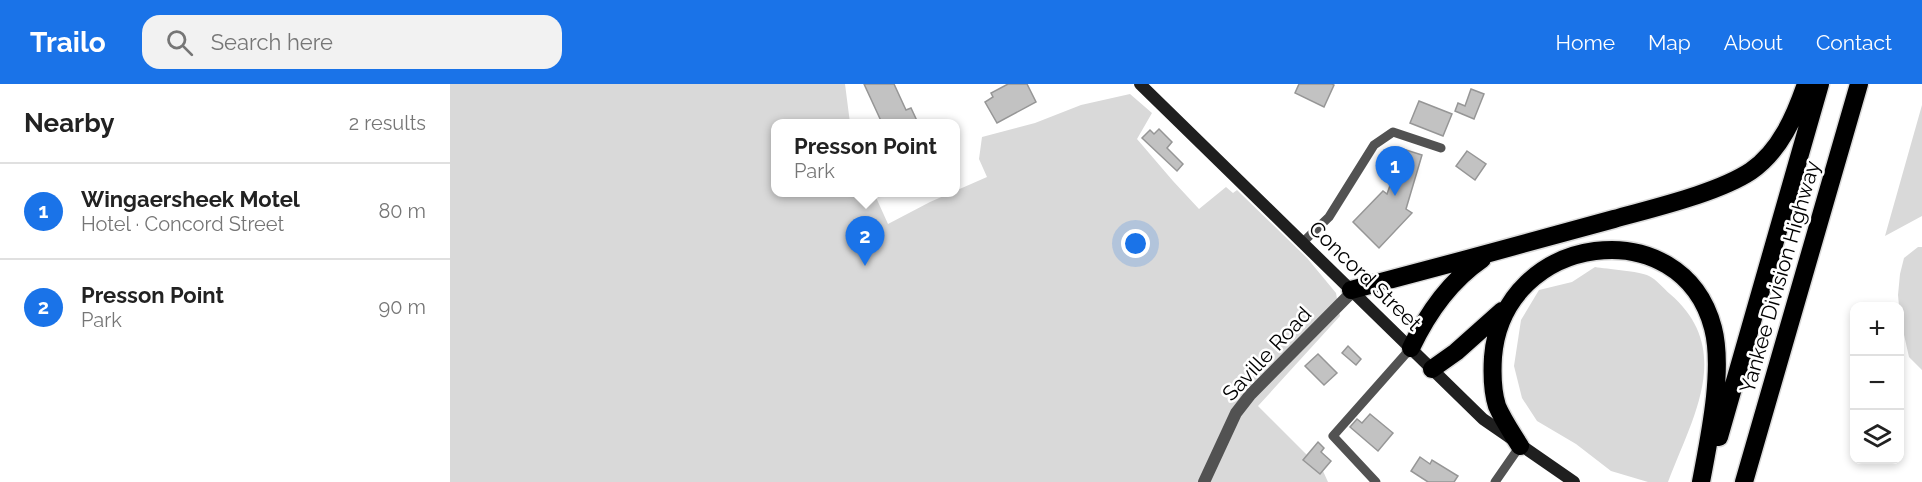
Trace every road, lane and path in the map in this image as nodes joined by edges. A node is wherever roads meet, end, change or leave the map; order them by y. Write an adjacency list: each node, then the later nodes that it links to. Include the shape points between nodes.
1 (1140, 84): 6 (main road, Concord Street)
2 (1806, 84): 7 (highway, via 1790,124 1775,147 1744,175 1698,194)
3 (1820, 84): 17 (highway, Yankee Division Highway)
4 (1859, 84): 18 (highway, Yankee Division Highway)
5 (1442, 148): 6 (lane, via 1393,132 1374,145 1329,217)
6 (1302, 243): 8 (main road, Concord Street)
7 (1497, 252): 8 (highway); 10 (highway, via 1471,267 1449,289 1419,330)
8 (1352, 291): 10 (main road, Concord Street); 13 (street, Saville Road, via 1236,413)
9 (1508, 306): 11 (highway); 12 (highway, via 1494,339 1493,392 1503,419); 17 (highway, via 1531,279 1550,265 1594,250 1645,256 1681,277 1702,301 1715,340 1712,418)
10 (1411, 348): 11 (main road, Concord Street); 14 (lane, via 1333,436)
11 (1432, 369): 12 (main road, Concord Street, via 1483,419)
12 (1520, 446): 15 (lane); 16 (main road, Concord Street)
13 (1204, 482)
14 (1376, 482)
15 (1495, 482)
16 (1574, 482)
17 (1704, 482)
18 (1744, 482)

